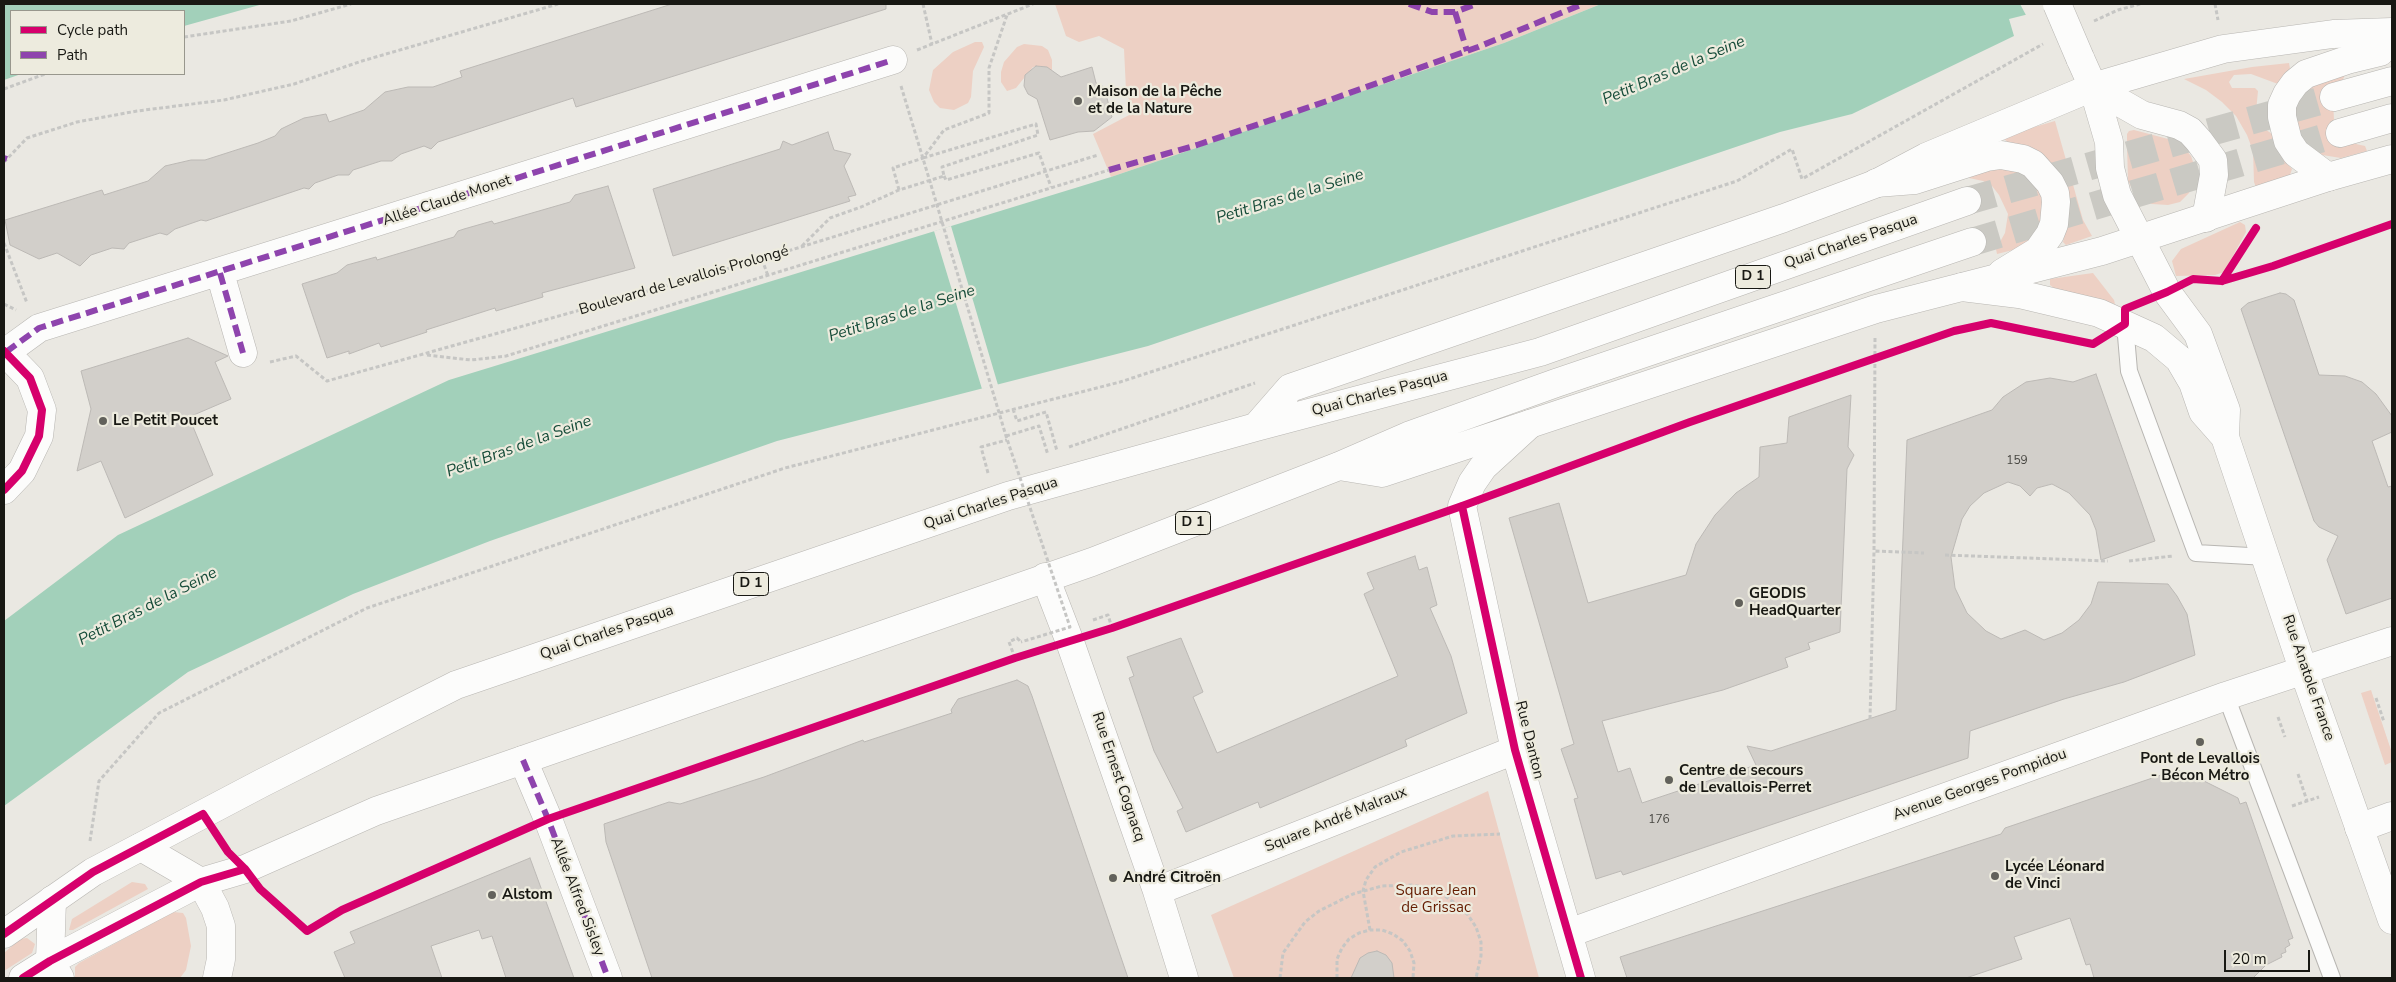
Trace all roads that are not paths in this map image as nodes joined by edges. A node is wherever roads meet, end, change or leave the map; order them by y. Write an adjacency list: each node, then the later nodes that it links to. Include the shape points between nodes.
1 (2057, 4): 5 (main road, bridge)
2 (2392, 33): 5 (main road, via 2333,34 2223,49); 10 (main road, via 2380,52 2306,74 2295,83 2282,105 2288,140 2296,153)
3 (893, 60): 16 (main road, Allée Claude Monet)
4 (2392, 81): 6 (main road)
5 (2093, 86): 11 (main road, via 1926,157); 13 (main road, via 2142,115 2179,125 2199,141 2213,160 2214,175); 14 (main road, via 2109,142 2112,182)
6 (2334, 97)
7 (2392, 118): 8 (main road)
8 (2340, 132)
9 (2392, 159): 10 (main road)
10 (2328, 176): 13 (main road)
11 (1875, 184): 17 (main road, via 1915,180 1987,157 2023,159 2033,164 2050,182 2055,193 2056,212 2050,234 2029,259); 23 (main road, via 1290,388)
12 (1967, 201): 23 (main road, Quai Charles Pasqua / D 1, via 1540,352)
13 (2206, 218): 14 (main road)
14 (2138, 240): 17 (main road); 24 (main road, via 2167,292 2198,334 2226,410)
15 (1972, 242): 25 (main road, D 1, via 1556,383 1408,436)
16 (220, 272): 20 (main road, Allée Claude Monet, via 39,328); 21 (main road)
17 (1989, 280): 18 (main road)
18 (1962, 287): 19 (main road, via 2053,302 2099,313); 22 (main road, via 1876,309)
19 (2125, 324): 24 (main road, via 2154,338 2179,359 2193,383 2203,412); 27 (lane, via 2129,371 2196,553)
20 (5, 351): 26 (main road, via 30,378 42,410 39,436 22,471)
21 (243, 353)
22 (1530, 424): 25 (main road, via 1382,473); 32 (main road, Rue Danton, via 1483,467 1462,506)
23 (1256, 427): 36 (main road, Quai Charles Pasqua / D 1, via 1008,496 456,685)
24 (2225, 436): 27 (main road, Rue Anatole France)
25 (1339, 466): 28 (main road, D 1)
26 (4, 490)
27 (2267, 557): 30 (main road, Rue Anatole France)
28 (1046, 577): 33 (main road, D 1); 38 (main road, Rue Ernest Cognacq)
29 (2392, 641): 30 (main road, Avenue Georges Pompidou)
30 (2304, 669): 31 (main road, Avenue Georges Pompidou); 35 (main road, Rue Anatole France)
31 (2226, 696): 41 (main road, Avenue Georges Pompidou); 49 (lane)
32 (1515, 750): 38 (main road, Square André Malraux); 41 (main road, Rue Danton)
33 (523, 760): 37 (main road, D 1, via 376,811 245,868); 46 (main road, Allée Alfred Sisley)
34 (2392, 816): 35 (main road)
35 (2359, 828): 40 (main road, Rue Anatole France)
36 (141, 847): 37 (main road); 39 (main road, Quai Charles Pasqua / D 1, via 93,872)
37 (201, 882): 43 (main road, D 1, via 112,928); 45 (main road, via 221,926 221,959)
38 (1157, 891): 47 (main road, Rue Ernest Cognacq)
39 (52, 900): 42 (main road, D 1); 43 (main road)
40 (2392, 920)
41 (1569, 933): 48 (main road, Rue Danton)
42 (4, 934)
43 (55, 970): 44 (main road, D 1)
44 (23, 978)
45 (216, 978)
46 (608, 978)
47 (1184, 978)
48 (1581, 978)
49 (2332, 978)

